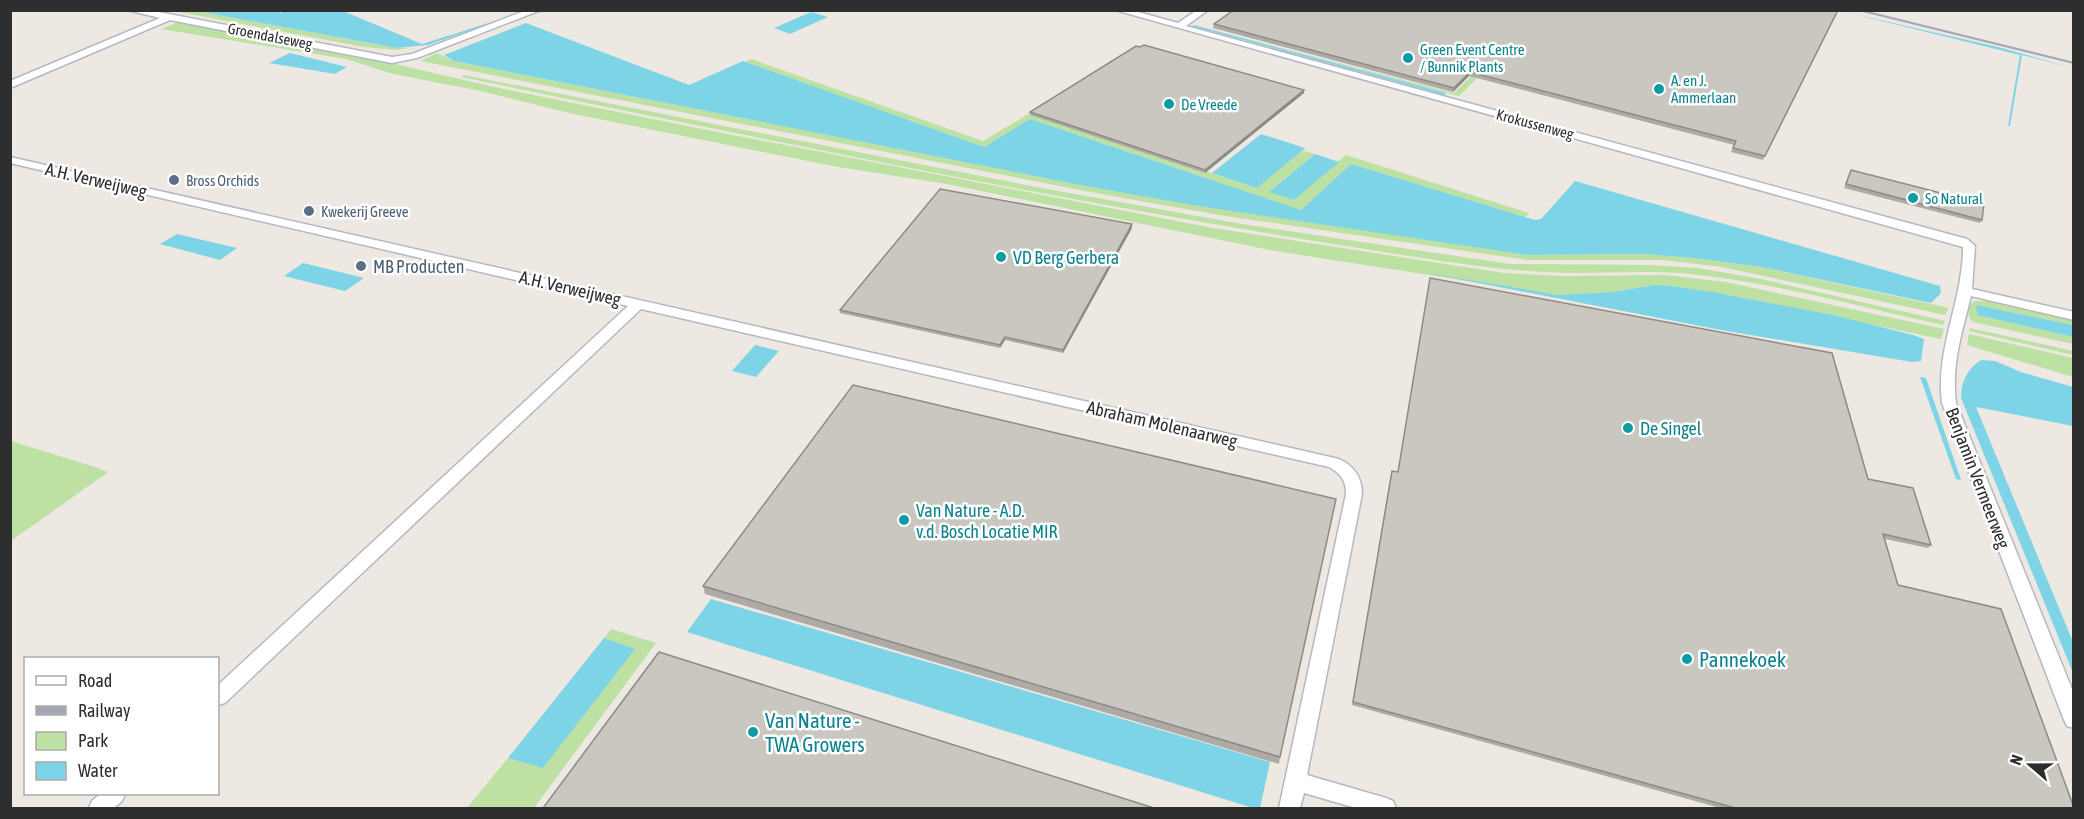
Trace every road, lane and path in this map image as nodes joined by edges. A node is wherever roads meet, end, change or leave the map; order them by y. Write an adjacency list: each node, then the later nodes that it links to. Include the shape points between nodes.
1 (131, 10): 6 (street, Groendalseweg)
2 (143, 10): 6 (street, Groendalseweg)
3 (537, 10): 8 (street, Groendalseweg)
4 (1119, 10): 7 (street, Krokussenweg)
5 (1204, 10): 7 (street)
6 (170, 17): 9 (street, Groendalseweg); 12 (street)
7 (1178, 27): 14 (street, Krokussenweg)
8 (432, 48): 10 (street, Groendalseweg); 11 (street, Groendalseweg)
9 (370, 55): 10 (street, Groendalseweg); 11 (street, Groendalseweg)
10 (390, 57): 11 (street, Groendalseweg)
11 (403, 59)
12 (10, 85)
13 (10, 160): 16 (street, A.H. Verweijweg)
14 (1951, 237): 15 (street, Benjamin Vermeerweg, via 1969,246)
15 (1965, 291): 17 (street); 19 (street, Benjamin Vermeerweg, via 1945,386 1949,403)
16 (638, 304): 18 (street, A.H. Verweijweg); 20 (street, Abraham Molenaarweg, via 1346,469 1353,477 1354,494)
17 (2073, 316)
18 (219, 696)
19 (2073, 720)
20 (1296, 781): 23 (street, Abraham Molenaarweg); 24 (street)
21 (114, 795): 22 (street)
22 (99, 808)
23 (1290, 808)
24 (1386, 808)

